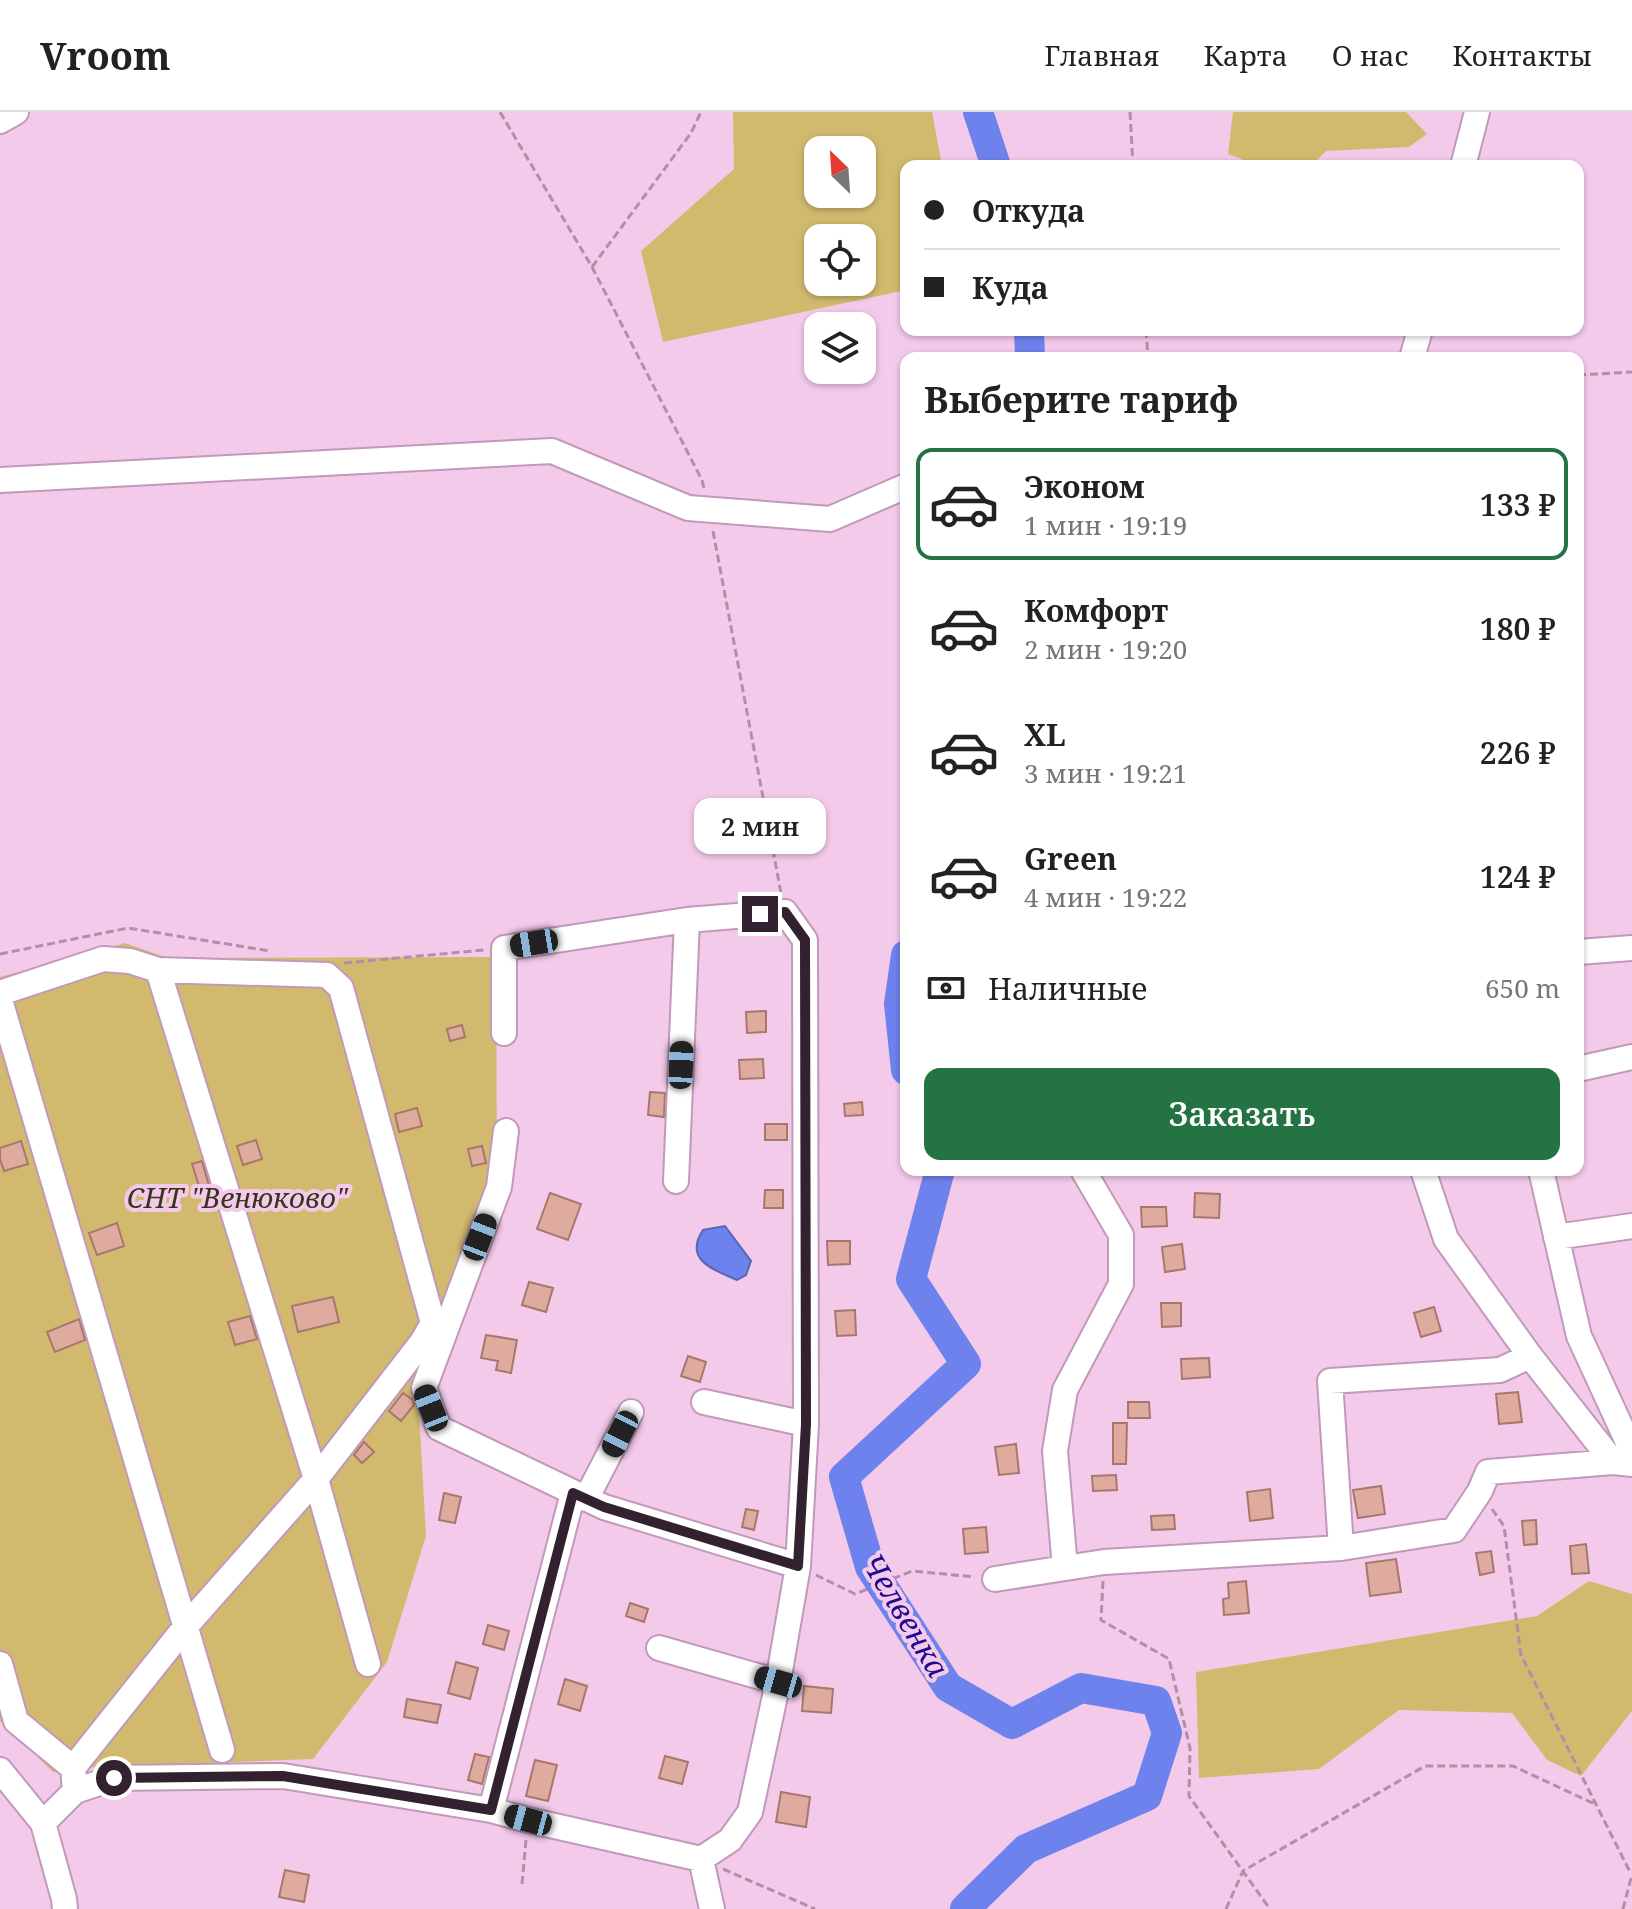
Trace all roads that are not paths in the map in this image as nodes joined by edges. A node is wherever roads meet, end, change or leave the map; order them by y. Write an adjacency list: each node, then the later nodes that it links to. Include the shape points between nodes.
1 (16, 112): 3 (street)
2 (1477, 112): 4 (street)
3 (0, 121)
4 (1465, 160)
5 (0, 480): 6 (street, via 552,451 688,508 830,519)
6 (900, 489)
7 (687, 920): 13 (street, via 504,948); 20 (street); 26 (street, via 785,912 805,940)
8 (1632, 948): 9 (street)
9 (1584, 952)
10 (158, 970): 11 (street, via 103,959); 28 (street); 28 (street, via 327,975 341,988 433,1323)
11 (0, 993)
12 (0, 1000): 34 (street)
13 (504, 1033)
14 (1632, 1057): 15 (street)
15 (1584, 1068)
16 (506, 1131): 29 (street, via 499,1187 424,1388 439,1428)
17 (1087, 1176): 32 (street, via 1121,1235 1121,1284 1065,1390 1055,1451)
18 (1425, 1176): 23 (street, via 1446,1239)
19 (1542, 1176): 22 (street)
20 (676, 1181)
21 (1632, 1226): 22 (street)
22 (1556, 1237): 27 (street, via 1579,1336 1626,1438)
23 (1530, 1356): 27 (street); 30 (street, via 1500,1370 1330,1381)
24 (704, 1402): 26 (street)
25 (631, 1412): 29 (street)
26 (806, 1424): 31 (street)
27 (1626, 1460): 30 (street, via 1488,1472 1454,1530)
28 (316, 1479): 34 (street); 37 (street)
29 (580, 1496): 31 (street); 42 (street)
30 (1341, 1548): 32 (street)
31 (798, 1566): 38 (street)
32 (1065, 1568): 33 (street)
33 (995, 1579)
34 (186, 1626): 39 (street); 41 (street)
35 (659, 1648): 38 (street)
36 (0, 1664): 41 (street, via 16,1721)
37 (368, 1664)
38 (778, 1682): 44 (street, via 750,1812 730,1840)
39 (222, 1750)
40 (0, 1770): 43 (street)
41 (74, 1779): 42 (street, via 283,1776); 43 (street)
42 (491, 1810): 44 (street)
43 (43, 1823): 45 (street)
44 (701, 1859): 46 (street)
45 (65, 1904)
46 (712, 1909)

